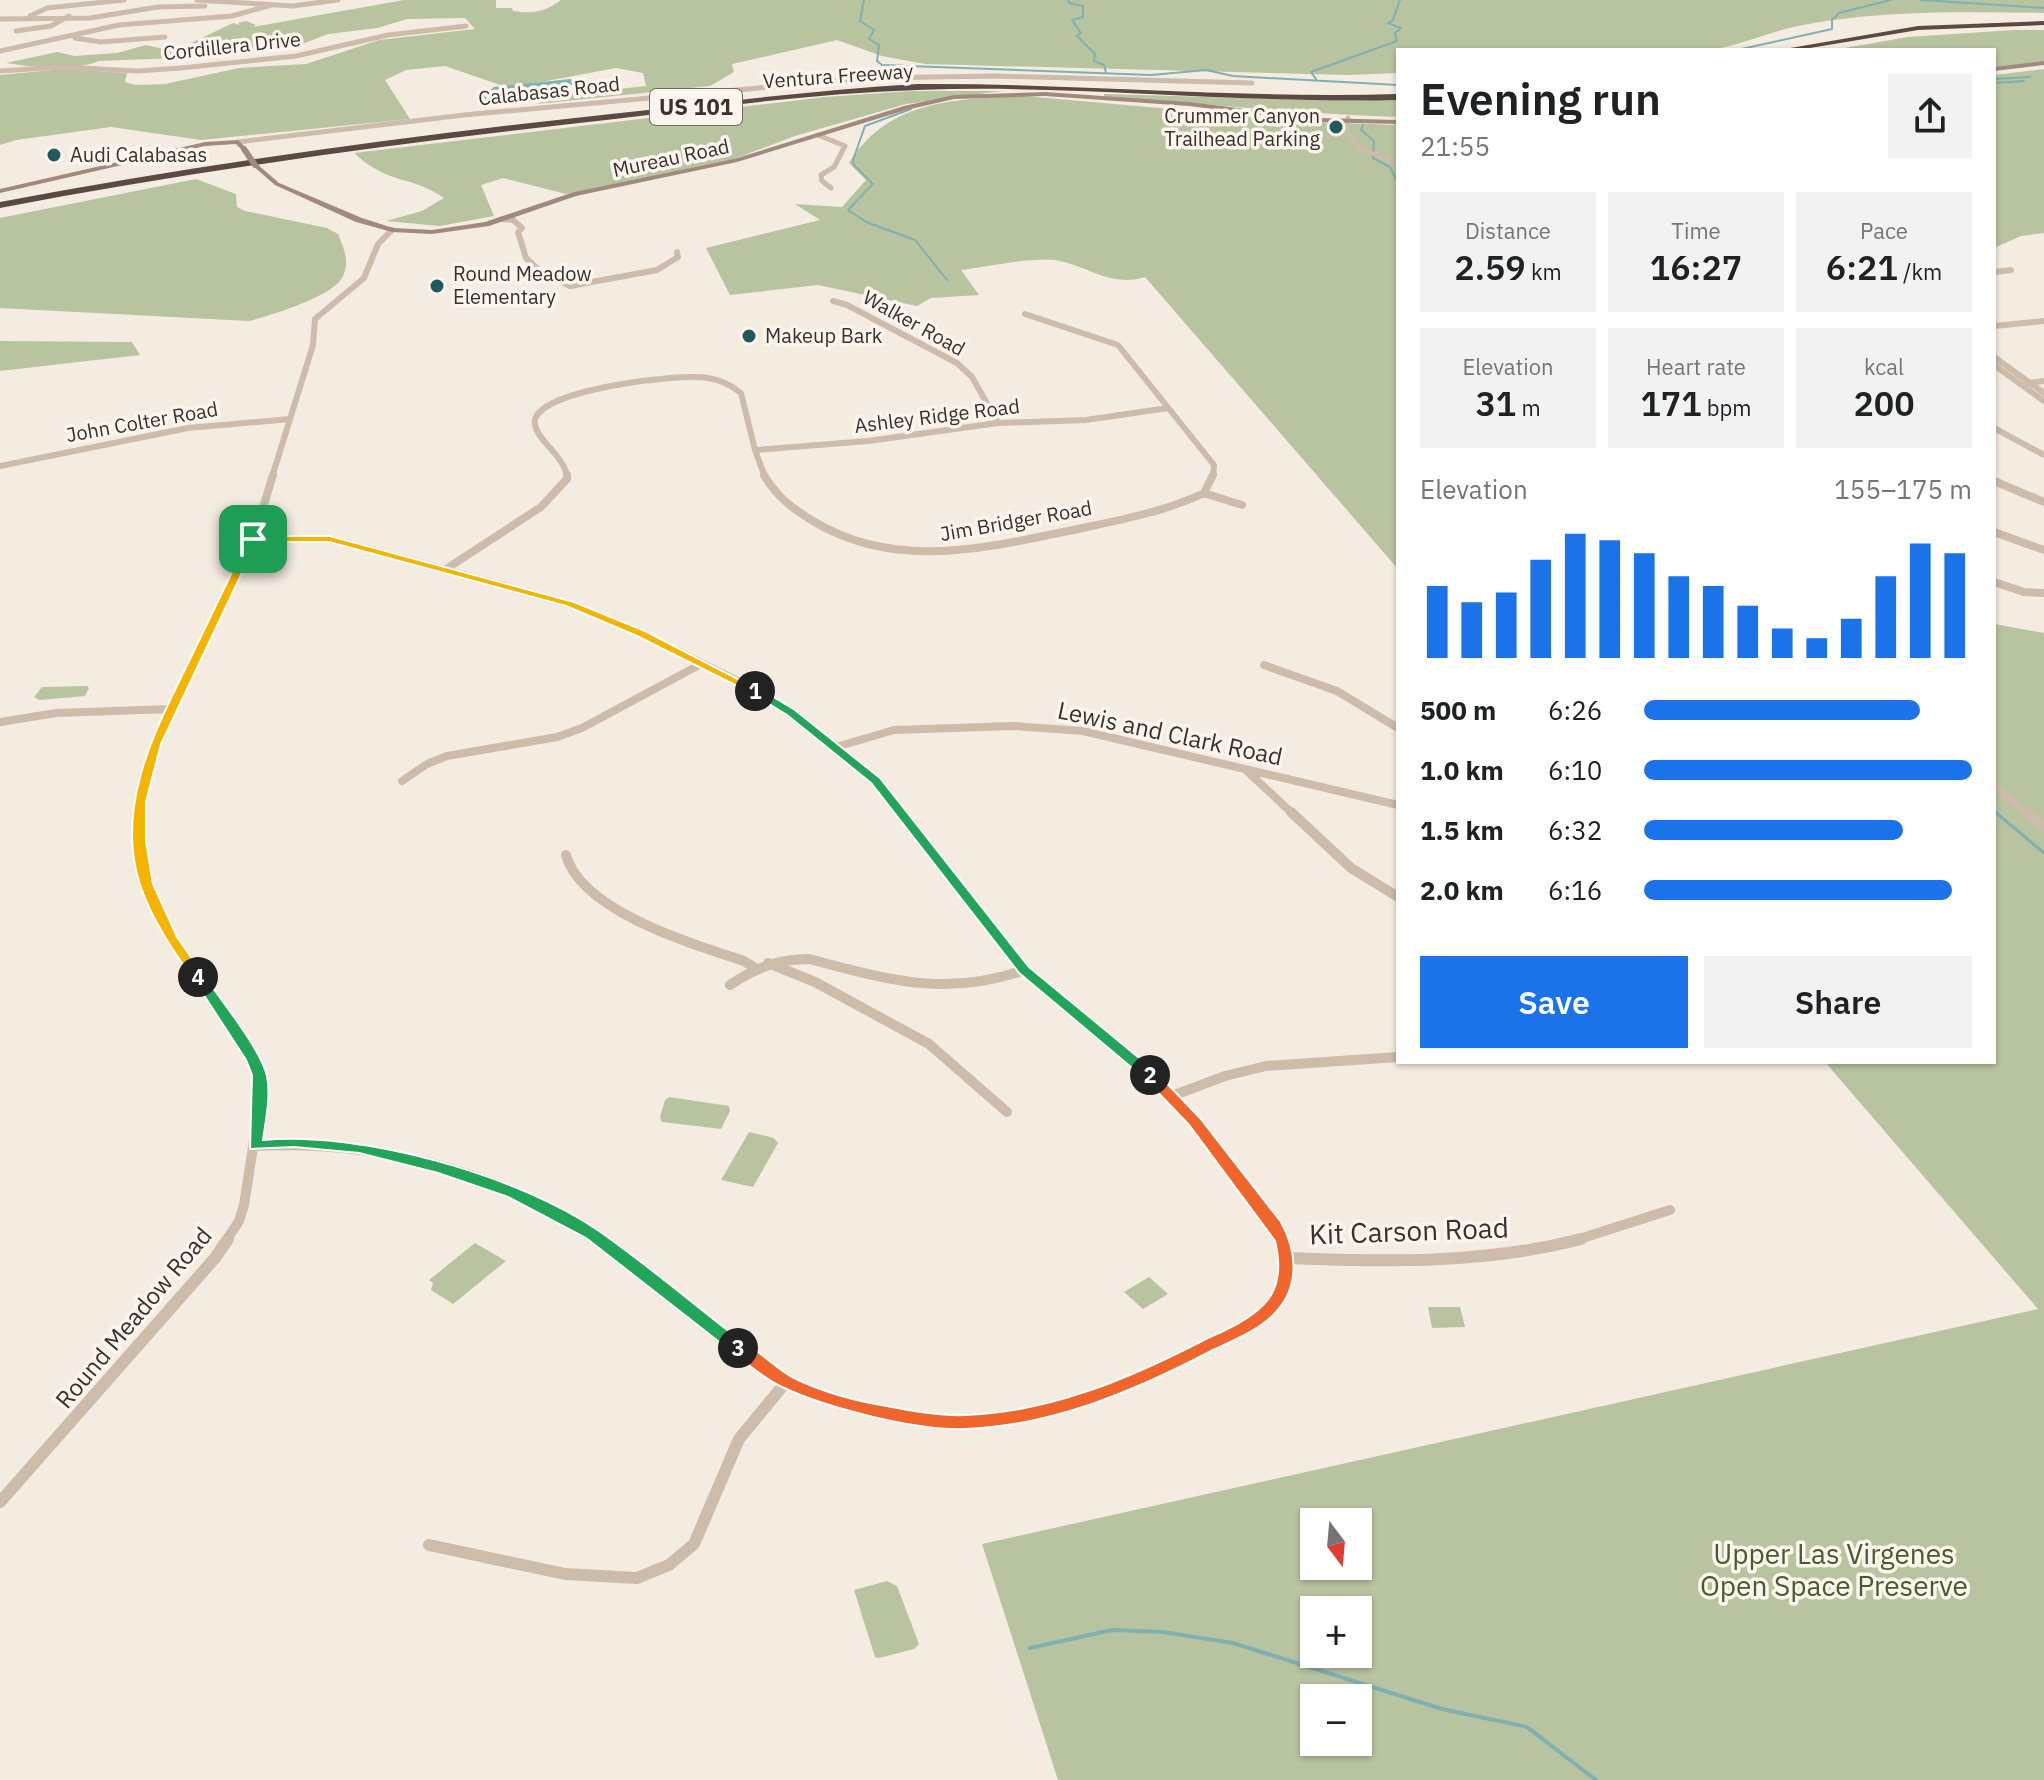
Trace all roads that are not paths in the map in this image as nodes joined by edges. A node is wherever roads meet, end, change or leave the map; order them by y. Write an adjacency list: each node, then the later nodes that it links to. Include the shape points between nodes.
1 (124, 0): 8 (street, via 47,8)
2 (197, 0): 4 (street)
3 (338, 0): 5 (street)
4 (240, 1): 5 (street)
5 (271, 5): 11 (street, via 232,16)
6 (228, 6): 9 (street, via 158,7)
7 (69, 16): 8 (street); 9 (street); 14 (street, via 51,26)
8 (29, 17): 10 (street)
9 (90, 18): 11 (street)
10 (0, 19)
11 (119, 25): 15 (street)
12 (2044, 25): 17 (highway, via 1904,29); 18 (highway, via 1925,33)
13 (466, 26): 21 (street, Cordillera Drive, via 388,35 296,56 181,68)
14 (16, 31)
15 (72, 37): 16 (street, via 101,42); 19 (street)
16 (165, 37)
17 (1795, 48)
18 (1827, 48)
19 (0, 51)
20 (2044, 65): 22 (main road)
21 (0, 71)
22 (1996, 71)
23 (1252, 83): 28 (street, Calabasas Road, via 868,78 464,115)
24 (1396, 95): 32 (highway, Ventura Freeway / US 101, via 1292,98 984,87 847,91 354,145)
25 (1347, 120): 26 (main road, Mureau Road); 27 (main road, Mureau Road, via 1045,94 976,95 918,104); 29 (street, via 1346,135)
26 (1396, 121)
27 (818, 135): 30 (street, via 845,146 834,167 821,175); 33 (main road, Mureau Road, via 735,161 574,194)
28 (241, 145): 31 (main road, Calabasas Road, via 185,147); 34 (main road, Mureau Road, bridge, via 268,178 288,190)
29 (1396, 163)
30 (831, 188)
31 (0, 191)
32 (0, 202)
33 (502, 219): 34 (main road, Mureau Road, via 443,231); 35 (street, via 518,232 526,258 570,286 657,270 678,257)
34 (392, 230): 50 (street, Round Meadow Road, via 375,245 361,281 316,318)
35 (677, 252)
36 (2011, 270): 37 (street)
37 (1996, 272)
38 (833, 301): 51 (street, Walker Road, via 957,363 972,377)
39 (1025, 314): 49 (street, via 1118,345)
40 (2044, 321): 41 (street)
41 (1996, 326)
42 (1996, 358): 45 (street)
43 (1996, 366): 46 (street)
44 (2044, 381): 45 (street)
45 (2029, 383): 46 (street); 47 (street)
46 (2020, 384): 48 (street)
47 (2044, 393)
48 (2044, 401)
49 (1168, 408): 51 (street, Ashley Ridge Road, via 1072,421); 57 (street, via 1214,465 1214,478)
50 (290, 419): 55 (street, John Colter Road, via 188,428); 61 (street, Round Meadow Road)
51 (998, 423): 53 (street, Ashley Ridge Road)
52 (1996, 429): 54 (street)
53 (757, 450): 57 (street, Jim Bridger Road, via 763,474 780,498 847,539 893,551 977,548 1163,509); 63 (street, Jim Bridger Road, via 741,393 713,379 662,378 553,403 535,418 535,426 567,466 561,489)
54 (2044, 455)
55 (0, 466)
56 (1996, 482): 58 (street)
57 (1204, 493): 59 (street)
58 (2044, 502)
59 (1242, 505)
60 (1996, 533): 62 (street)
61 (253, 539): 63 (street, via 330,539); 68 (street, Round Meadow Road)
62 (2044, 550)
63 (446, 569): 66 (street, via 570,604)
64 (1996, 583): 65 (street)
65 (2044, 593)
66 (701, 664): 71 (street, via 746,685); 73 (street, via 582,728 545,740 447,756)
67 (1264, 665): 70 (street, via 1329,687)
68 (171, 709): 69 (street, via 56,713); 86 (street, Round Meadow Road, via 142,786 142,867 170,937 256,1067 261,1096)
69 (0, 722)
70 (1396, 727)
71 (836, 747): 72 (street, Lewis and Clark Road, via 894,730 1051,727); 81 (street, via 876,781)
72 (1244, 769): 75 (street, Lewis and Clark Road); 78 (street, via 1351,868)
73 (402, 781)
74 (1996, 788): 76 (street)
75 (1396, 805)
76 (2044, 827)
77 (566, 855): 80 (street, via 575,874 634,922)
78 (1396, 896)
79 (768, 963): 80 (street); 81 (street, via 809,959 933,988 969,986); 85 (street, via 815,982 929,1044)
80 (755, 968): 82 (street)
81 (1024, 970): 84 (street)
82 (730, 985)
83 (1396, 1057): 84 (street, via 1250,1068)
84 (1172, 1096): 88 (street, via 1275,1226)
85 (1007, 1112)
86 (255, 1146): 89 (street, via 294,1142 359,1147 514,1193 591,1234); 90 (street, Round Meadow Road, via 244,1205 226,1243)
87 (1670, 1210): 88 (street, Kit Carson Road, via 1577,1240 1499,1254 1420,1260)
88 (1287, 1258): 89 (street, via 1279,1296 1245,1327 1131,1383 1048,1410 964,1422 927,1419 885,1413)
89 (786, 1382): 91 (street, via 739,1439 694,1544 669,1565 637,1578 565,1574)
90 (0, 1502)
91 (429, 1545)

